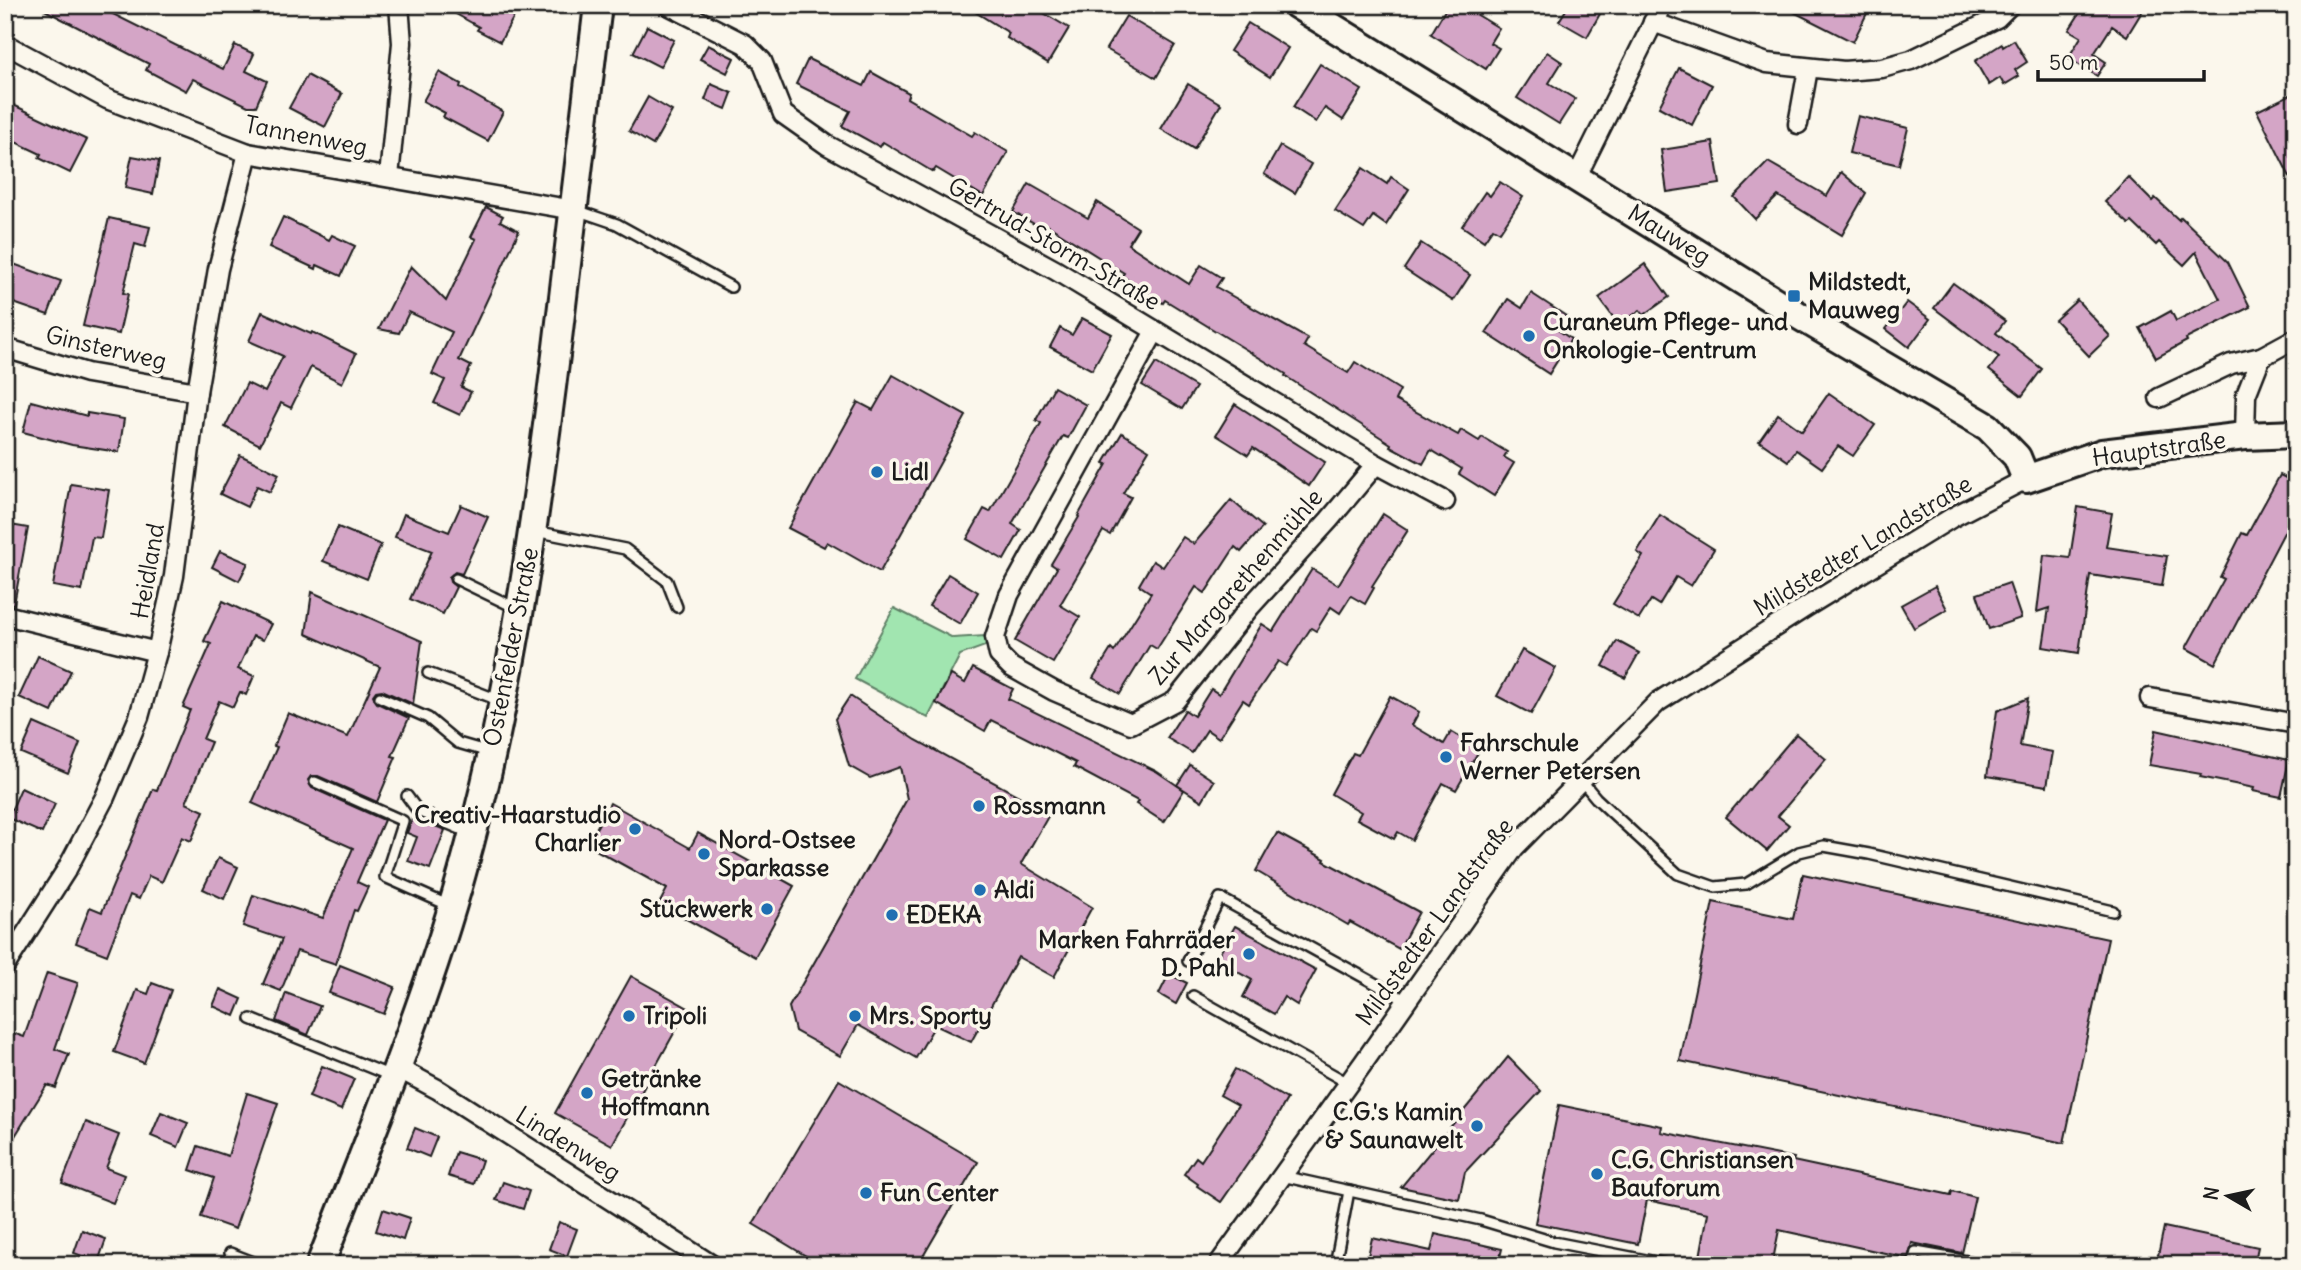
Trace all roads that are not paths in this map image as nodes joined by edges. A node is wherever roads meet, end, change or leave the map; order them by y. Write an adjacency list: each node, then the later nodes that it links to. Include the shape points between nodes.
1 (399, 5): 12 (street, via 402,43)
2 (598, 5): 14 (main road, Ostenfelder Straße)
3 (668, 5): 16 (street, Gertrud-Storm-Straße, via 745,44 762,61 783,114 827,145 1055,270)
4 (1297, 5): 13 (main road, Mauweg)
5 (1662, 5): 7 (street)
6 (2010, 5): 9 (street, via 1997,18 1911,60 1869,69)
7 (1653, 22): 9 (street, via 1767,64); 13 (street)
8 (5, 44): 11 (street, Tannenweg, via 107,99)
9 (1808, 69): 10 (street)
10 (1798, 124)
11 (248, 153): 12 (street, Tannenweg); 20 (street, Heidland, via 218,269)
12 (389, 177): 14 (street, Tannenweg)
13 (1576, 178): 25 (main road, Mauweg, via 1988,427 2017,457)
14 (574, 209): 15 (lane, via 617,224); 27 (main road, Ostenfelder Straße)
15 (731, 287)
16 (1155, 331): 24 (street, Gertrud-Storm-Straße); 24 (street, Zur Margarethenmühle, via 1009,595 995,637 999,655 1011,667 1131,724 1175,701 1250,607)
17 (2296, 338): 19 (street)
18 (5, 348): 20 (street, Ginsterweg, via 87,373)
19 (2261, 356): 21 (street, via 2231,364); 23 (street, via 2246,395)
20 (197, 392): 32 (street, Heidland, via 174,576)
21 (2158, 398)
22 (2296, 434): 23 (main road, Hauptstraße)
23 (2245, 436): 25 (main road, Hauptstraße, via 2102,453)
24 (1376, 464): 26 (street, Gertrud-Storm-Straße)
25 (2026, 478): 39 (street, Mildstedter Landstraße, via 1941,523 1658,702)
26 (1445, 501)
27 (533, 530): 29 (lane, via 625,549 667,581); 30 (main road, Ostenfelder Straße)
28 (456, 579): 30 (lane)
29 (677, 607)
30 (519, 610): 36 (main road, Ostenfelder Straße)
31 (5, 615): 32 (street)
32 (157, 652): 46 (street, Heidland, via 139,717 105,797 67,869)
33 (428, 673): 36 (lane)
34 (380, 697): 38 (lane, via 428,718 458,743)
35 (2150, 698): 37 (street)
36 (502, 702): 38 (main road, Ostenfelder Straße)
37 (2296, 724)
38 (491, 753): 42 (main road, Ostenfelder Straße)
39 (1581, 780): 44 (lane, via 1678,874 1715,887 1746,884 1799,852 1824,846); 48 (street, Mildstedter Landstraße, via 1514,848)
40 (315, 782): 43 (lane, via 403,821 385,877)
41 (407, 796): 42 (lane, via 418,811)
42 (472, 834): 43 (main road, Ostenfelder Straße)
43 (452, 907): 50 (main road, Ostenfelder Straße)
44 (2113, 911)
45 (1188, 961): 48 (lane, via 1220,898)
46 (5, 966)
47 (1193, 996): 51 (lane)
48 (1407, 1001): 51 (street, Mildstedter Landstraße)
49 (251, 1019): 50 (lane)
50 (395, 1072): 57 (main road, Ostenfelder Straße); 58 (street, Lindenweg, via 437,1089)
51 (1348, 1083): 52 (street, Mildstedter Landstraße)
52 (1282, 1176): 53 (lane); 59 (street, Mildstedter Landstraße)
53 (1349, 1191): 55 (lane); 60 (lane)
54 (230, 1253): 56 (lane)
55 (1640, 1262): 61 (lane)
56 (261, 1265)
57 (320, 1265)
58 (712, 1265)
59 (1218, 1265)
60 (1335, 1265)
61 (1672, 1265)
62 (1913, 1265): 63 (lane, via 1916,1252)
63 (1989, 1265)

